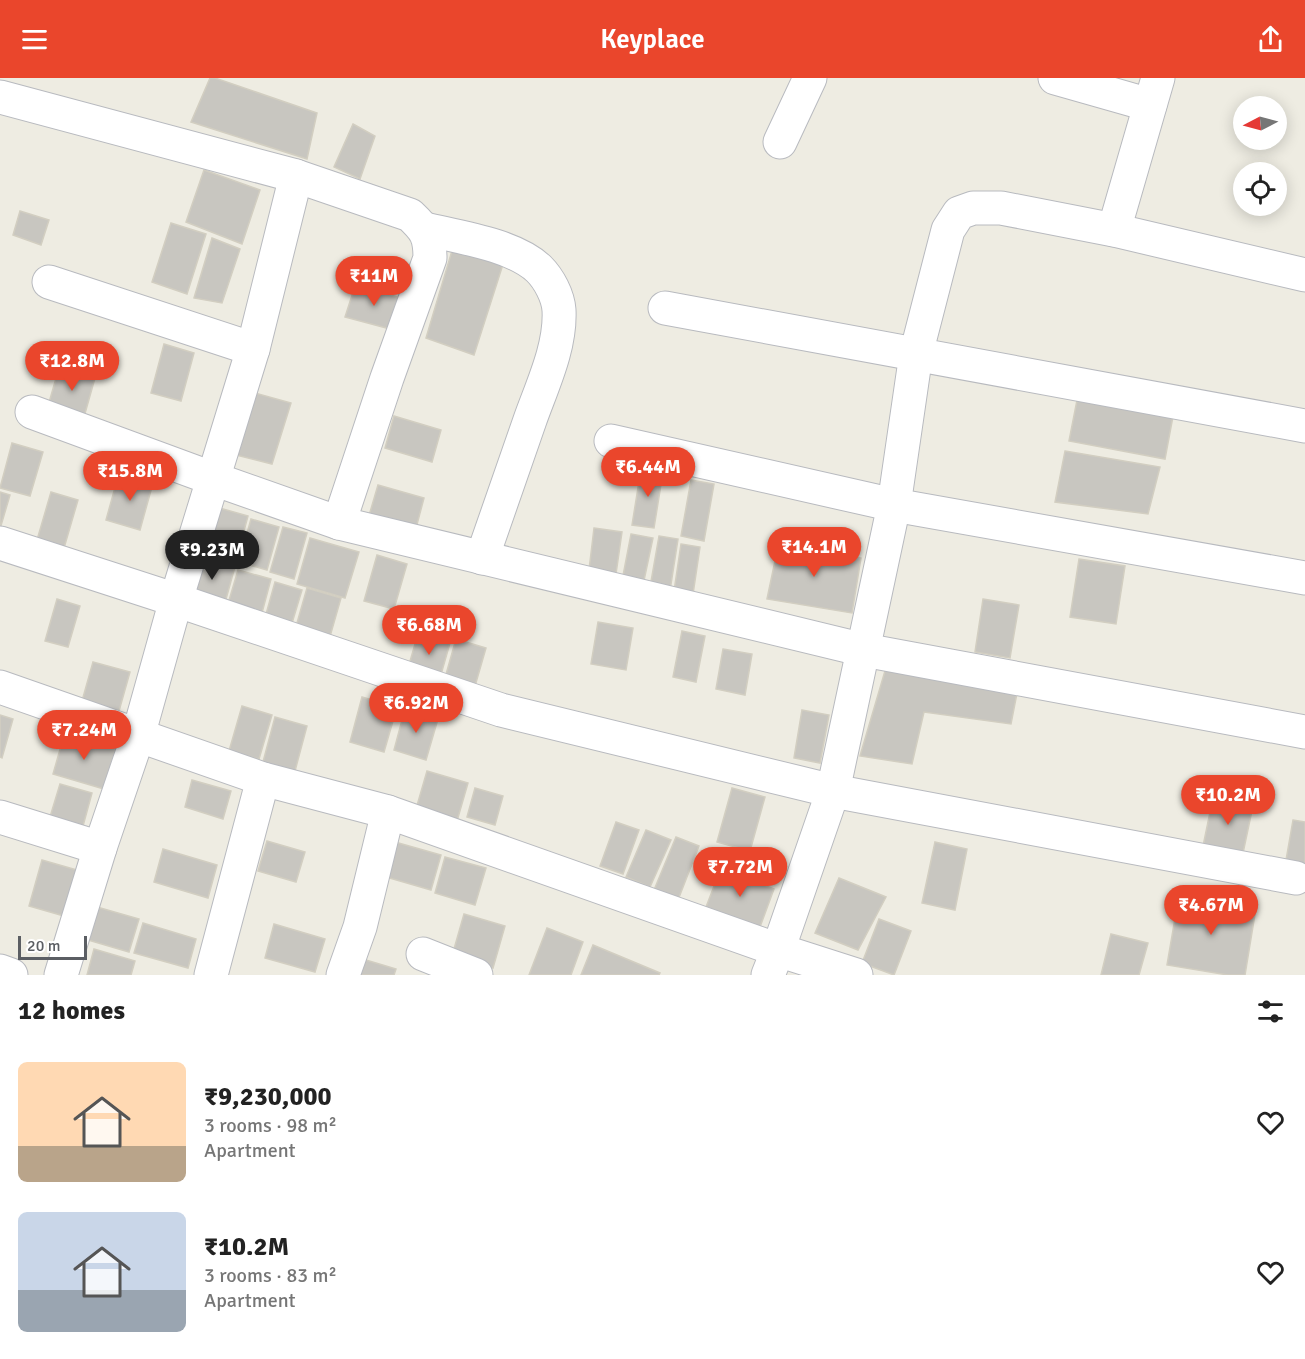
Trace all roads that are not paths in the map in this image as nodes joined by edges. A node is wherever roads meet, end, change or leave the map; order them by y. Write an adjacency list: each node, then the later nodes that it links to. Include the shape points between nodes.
1 (810, 78): 5 (street)
2 (1055, 78): 3 (street)
3 (1154, 92): 8 (street)
4 (0, 97): 6 (street)
5 (780, 142)
6 (296, 176): 7 (street, via 410,216); 12 (street)
7 (424, 229): 19 (street, via 430,243 430,258); 21 (street, via 510,250 525,259 548,281 559,310 555,349)
8 (1114, 230): 9 (street); 13 (street, via 1001,208 974,208 959,213 948,230)
9 (1305, 276)
10 (49, 282): 12 (street)
11 (665, 308): 13 (street)
12 (252, 349): 17 (street)
13 (916, 354): 15 (street); 18 (street)
14 (32, 412): 17 (street)
15 (1305, 426)
16 (611, 441): 18 (street)
17 (214, 479): 19 (street); 23 (street)
18 (894, 505): 22 (street); 24 (street)
19 (339, 523): 21 (street)
20 (0, 543): 23 (street)
21 (482, 558): 24 (street)
22 (1305, 578)
23 (176, 600): 27 (street); 29 (street, via 501,710)
24 (864, 650): 26 (street); 29 (street)
25 (0, 687): 27 (street)
26 (1305, 732)
27 (138, 736): 28 (street); 32 (street)
28 (263, 779): 30 (street); 39 (street)
29 (833, 790): 33 (street); 35 (street)
30 (388, 812): 35 (street); 40 (street, via 360,927)
31 (0, 817): 32 (street)
32 (100, 848): 38 (street)
33 (1296, 878)
34 (423, 954): 41 (street)
35 (773, 963): 42 (street)
36 (0, 971): 37 (street)
37 (11, 975)
38 (61, 975)
39 (211, 975)
40 (343, 975)
41 (477, 975)
42 (856, 975)

